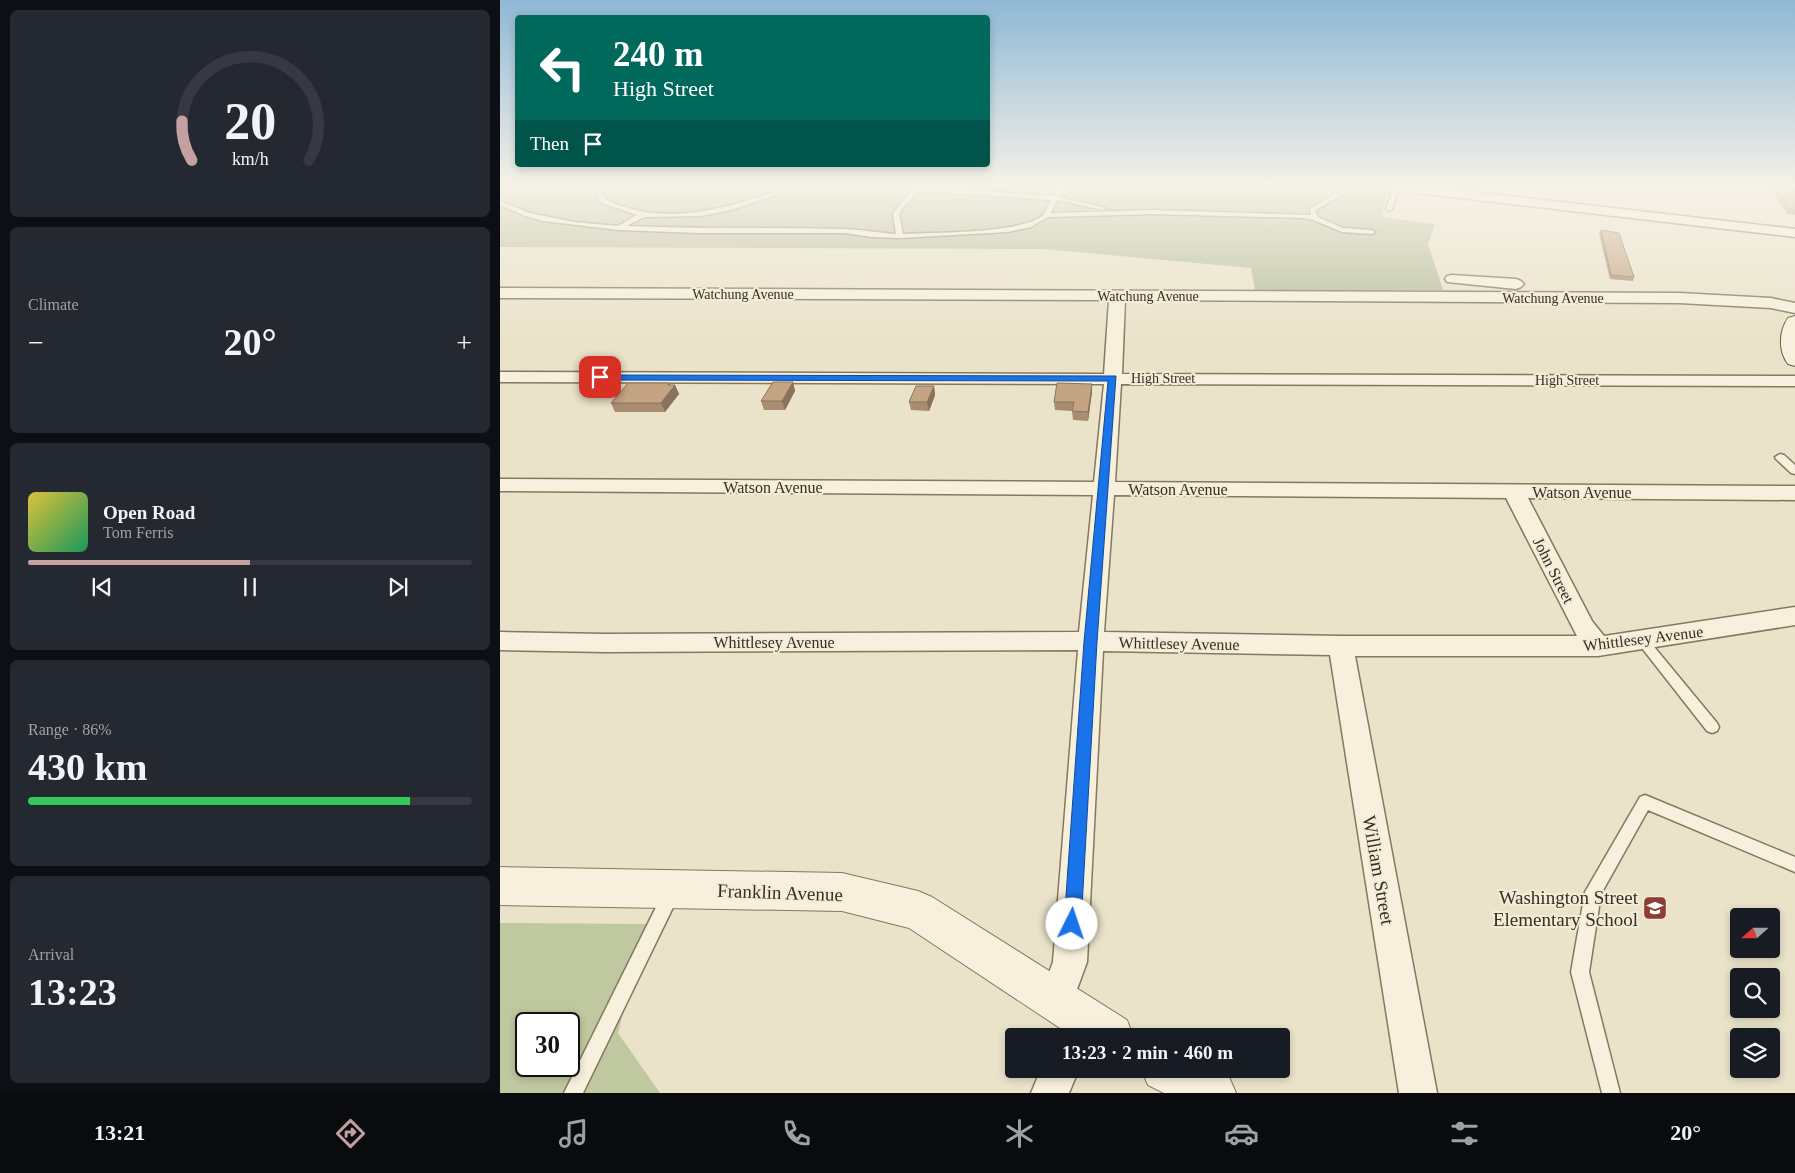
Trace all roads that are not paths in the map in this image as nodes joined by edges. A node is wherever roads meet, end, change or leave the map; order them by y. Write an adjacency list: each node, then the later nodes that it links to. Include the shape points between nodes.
1 (507, 293): 2 (street, Watchung Avenue); 3 (street)
2 (1117, 296): 4 (street, Watchung Avenue, via 1703,298); 8 (street)
3 (500, 305)
4 (1795, 308)
5 (1795, 322): 6 (street, via 1790,344)
6 (1795, 360)
7 (500, 377): 8 (street, High Street)
8 (1112, 378): 9 (street, High Street); 13 (street)
9 (1795, 381)
10 (1780, 457): 11 (lane)
11 (1795, 471)
12 (500, 486): 13 (street, Watson Avenue)
13 (1102, 488): 14 (street, Watson Avenue); 19 (street)
14 (1514, 492): 15 (street, Watson Avenue); 21 (street, John Street, via 1583,627)
15 (1795, 492)
16 (1795, 616): 17 (street, Whittlesey Avenue)
17 (1642, 640): 21 (street, Whittlesey Avenue); 22 (lane)
18 (500, 641): 19 (street, Whittlesey Avenue)
19 (1090, 642): 20 (street, Whittlesey Avenue); 26 (street, via 1070,962)
20 (1341, 646): 21 (street, Whittlesey Avenue); 32 (street, William Street)
21 (1598, 646)
22 (1712, 727)
23 (1795, 865): 33 (lane, via 1645,802 1593,892 1580,972)
24 (500, 886): 25 (street, Franklin Avenue)
25 (674, 888): 26 (street, Franklin Avenue, via 842,892 918,911); 29 (lane)
26 (1081, 1022)
27 (1056, 1078): 30 (street)
28 (1182, 1078): 31 (street)
29 (573, 1093)
30 (1050, 1093)
31 (1213, 1093)
32 (1418, 1093)
33 (1611, 1093)

